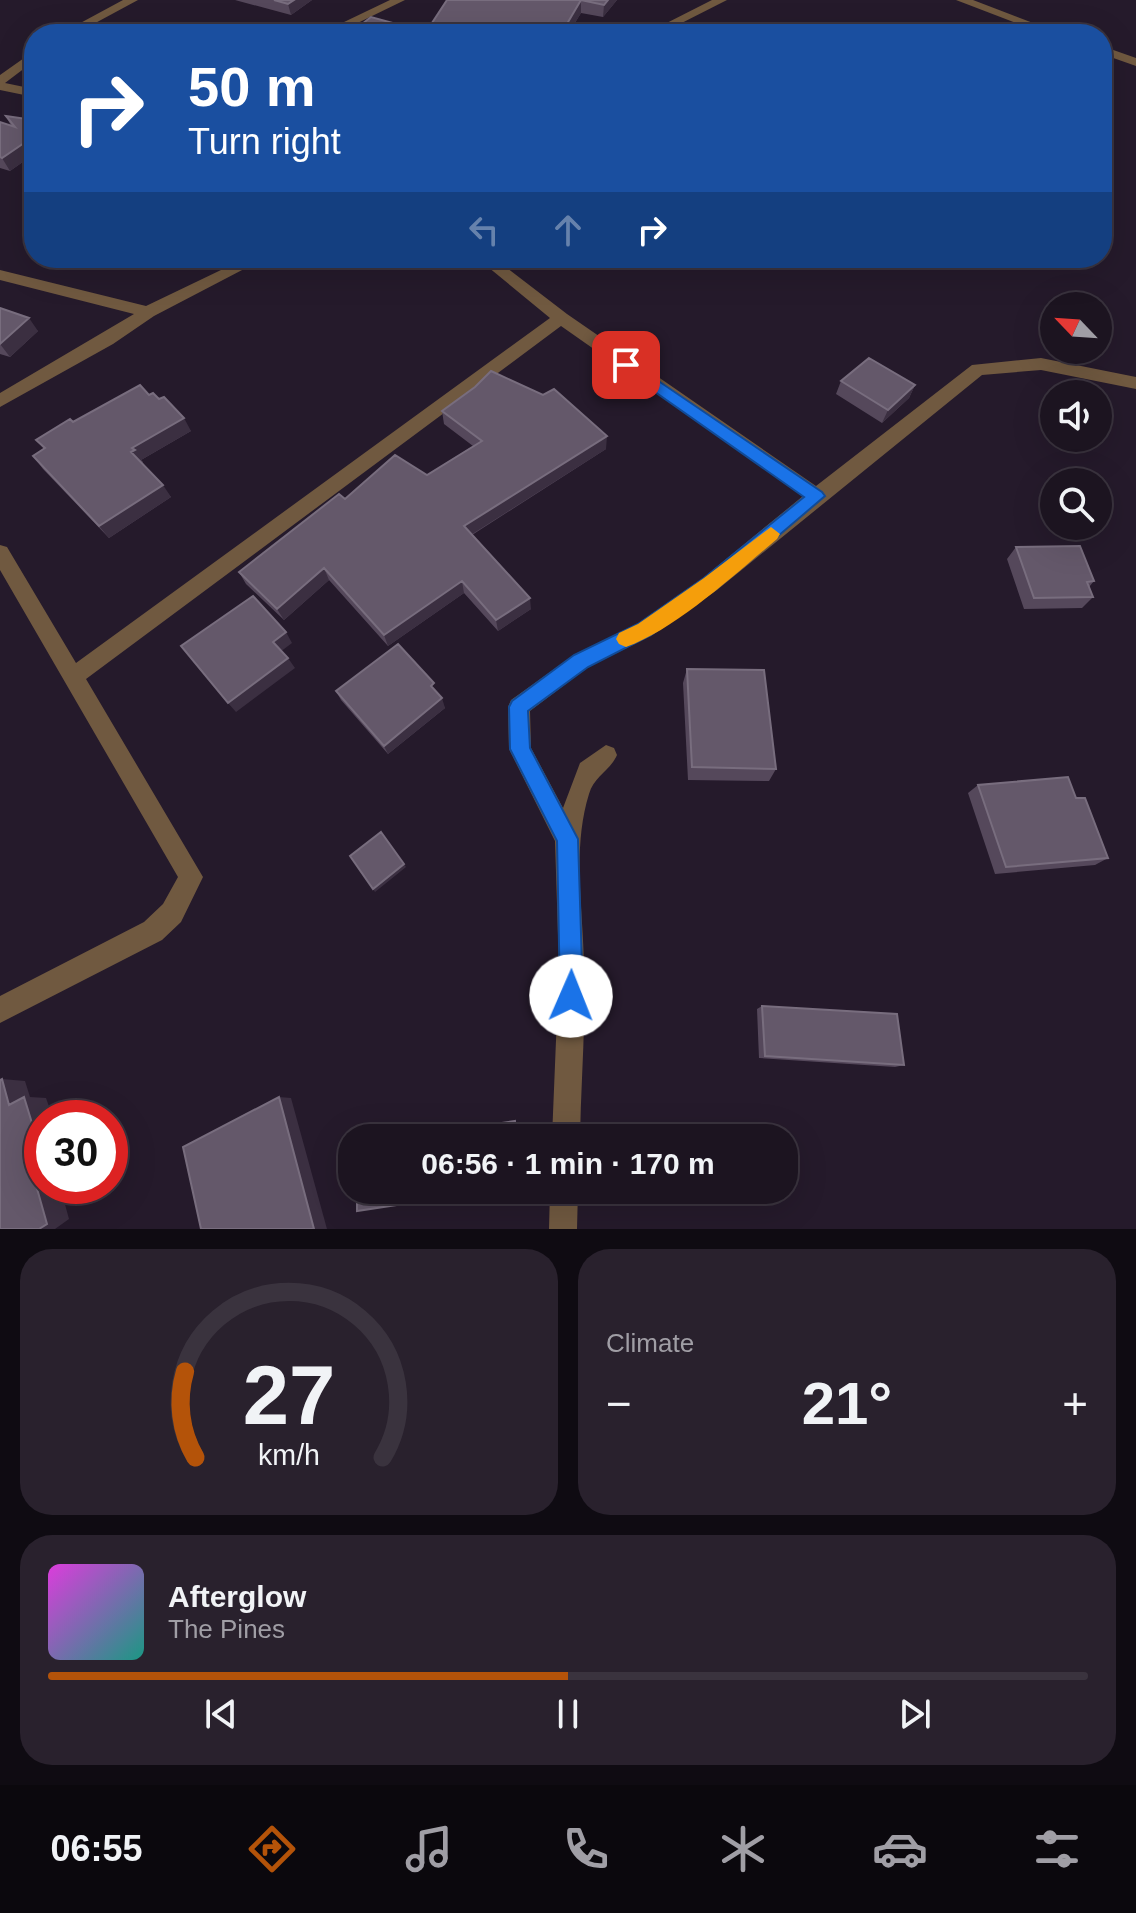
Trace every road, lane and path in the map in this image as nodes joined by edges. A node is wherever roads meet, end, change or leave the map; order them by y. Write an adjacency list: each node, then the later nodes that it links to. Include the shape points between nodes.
1 (132, 0): 5 (street)
2 (399, 0): 6 (street)
3 (721, 0): 7 (street)
4 (962, 0): 8 (street)
5 (85, 24)
6 (347, 24)
7 (672, 24)
8 (1028, 24)
9 (1112, 54): 10 (street)
10 (1136, 62)
11 (24, 64): 12 (street)
12 (0, 84): 13 (street)
13 (24, 90)
14 (238, 268): 17 (street)
15 (497, 268): 18 (street)
16 (0, 275): 17 (street)
17 (148, 312): 20 (street)
18 (561, 318): 21 (street); 23 (street)
19 (1136, 383): 21 (street, via 1041,364 978,369)
20 (0, 401)
21 (816, 496): 25 (street, via 710,584 644,630 581,661 519,707 520,749)
22 (0, 553): 23 (street)
23 (74, 676): 26 (street, via 191,877 172,913 153,931)
24 (606, 755): 25 (street, via 588,770 578,791)
25 (567, 839): 27 (street, via 572,967)
26 (0, 1010)
27 (566, 1124)
28 (564, 1204): 29 (street)
29 (563, 1229)

